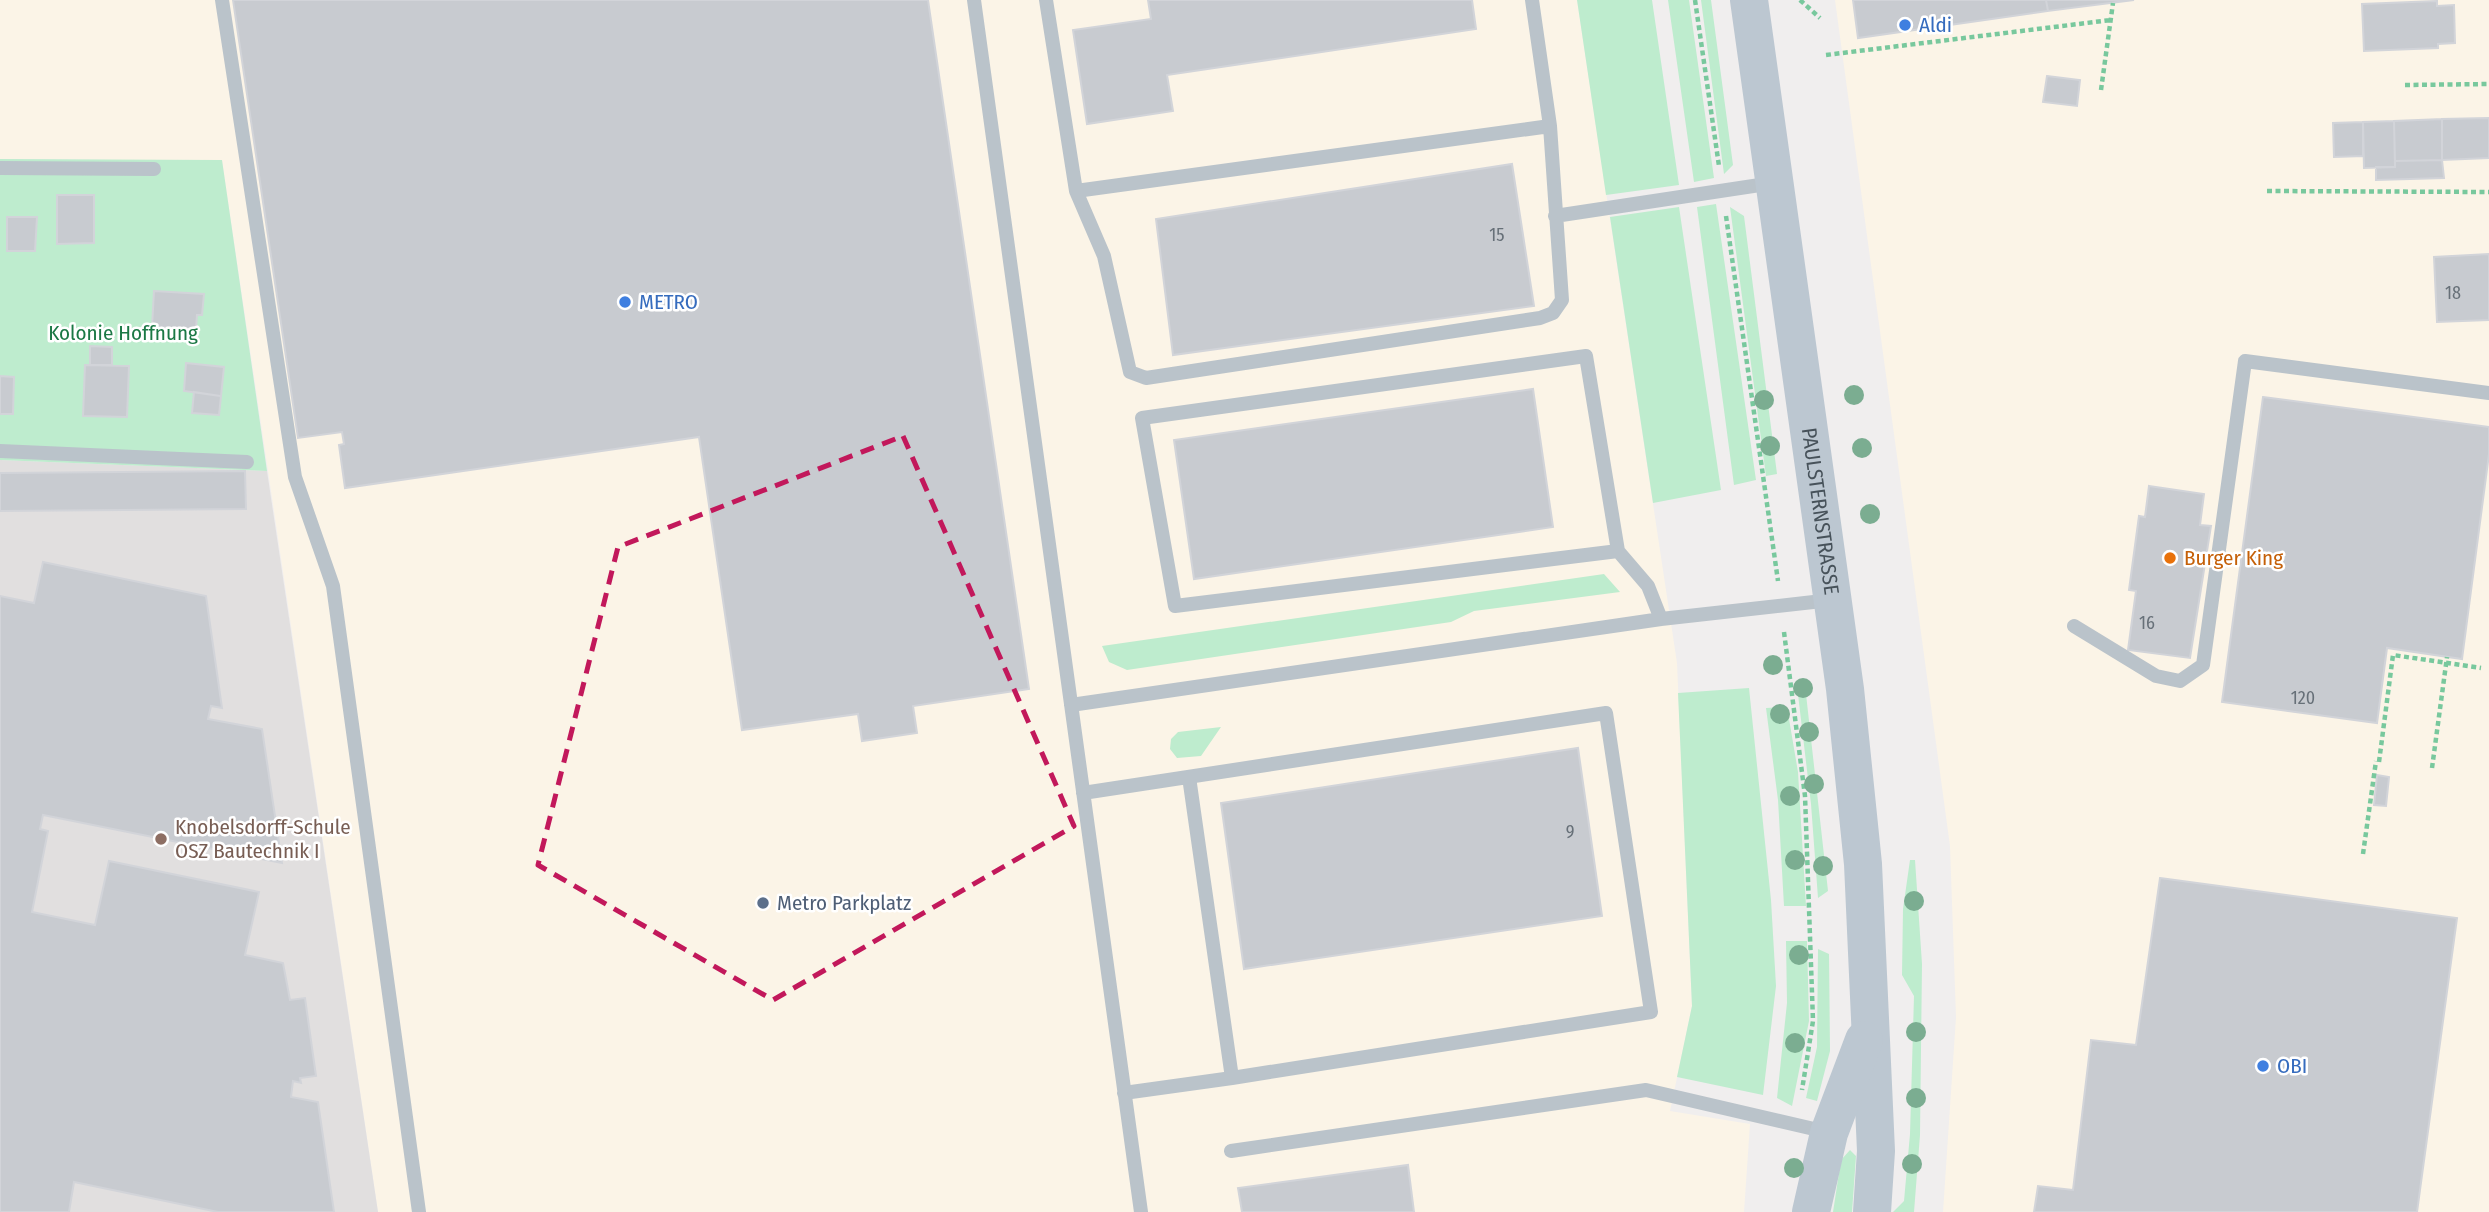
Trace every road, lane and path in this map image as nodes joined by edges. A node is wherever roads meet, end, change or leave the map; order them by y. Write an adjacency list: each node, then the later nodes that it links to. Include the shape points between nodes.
1 (222, 0): 41 (lane, via 295,477 333,586)
2 (974, 0): 31 (lane)
3 (1046, 0): 18 (lane)
4 (1532, 0): 14 (lane)
5 (1749, 0): 17 (main road, PAULSTERNSTRASSE)
6 (1800, 0): 8 (path)
7 (2113, 3): 9 (path)
8 (1820, 18)
9 (2111, 19): 10 (path); 13 (path)
10 (1826, 55)
11 (2489, 84): 12 (path)
12 (2404, 85)
13 (2101, 90)
14 (1550, 126): 18 (lane); 21 (lane)
15 (0, 168): 16 (lane)
16 (154, 169)
17 (1774, 183): 21 (lane); 26 (main road, PAULSTERNSTRASSE)
18 (1076, 191): 21 (lane, via 1104,256 1130,372 1146,378 1541,318 1553,313 1562,300)
19 (2267, 191): 20 (path)
20 (2489, 192)
21 (1555, 216)
22 (2489, 393): 28 (lane, via 2245,361 2203,666 2180,681 2156,676)
23 (0, 451): 24 (lane)
24 (247, 462)
25 (1618, 551): 25 (lane, via 1175,606 1142,418 1586,356); 27 (lane, via 1648,586)
26 (1832, 600): 27 (lane); 36 (main road, PAULSTERNSTRASSE, via 1863,864)
27 (1661, 619): 31 (lane)
28 (2074, 626)
29 (2446, 660): 30 (path); 32 (path); 35 (path, via 2393,655)
30 (2481, 668)
31 (1071, 705): 34 (lane)
32 (2432, 768)
33 (1189, 777): 34 (lane); 37 (lane); 37 (lane, via 1606,713 1651,1013)
34 (1083, 793): 38 (lane)
35 (2363, 855)
36 (1869, 1025): 39 (main road, PAULSTERNSTRASSE); 44 (main road, PAULSTERNSTRASSE, via 1876,1151)
37 (1232, 1078): 38 (lane)
38 (1124, 1093): 42 (lane)
39 (1829, 1133): 40 (lane, via 1646,1090); 43 (main road, PAULSTERNSTRASSE)
40 (1231, 1151)
41 (419, 1212)
42 (1141, 1212)
43 (1811, 1212)
44 (1872, 1212)

